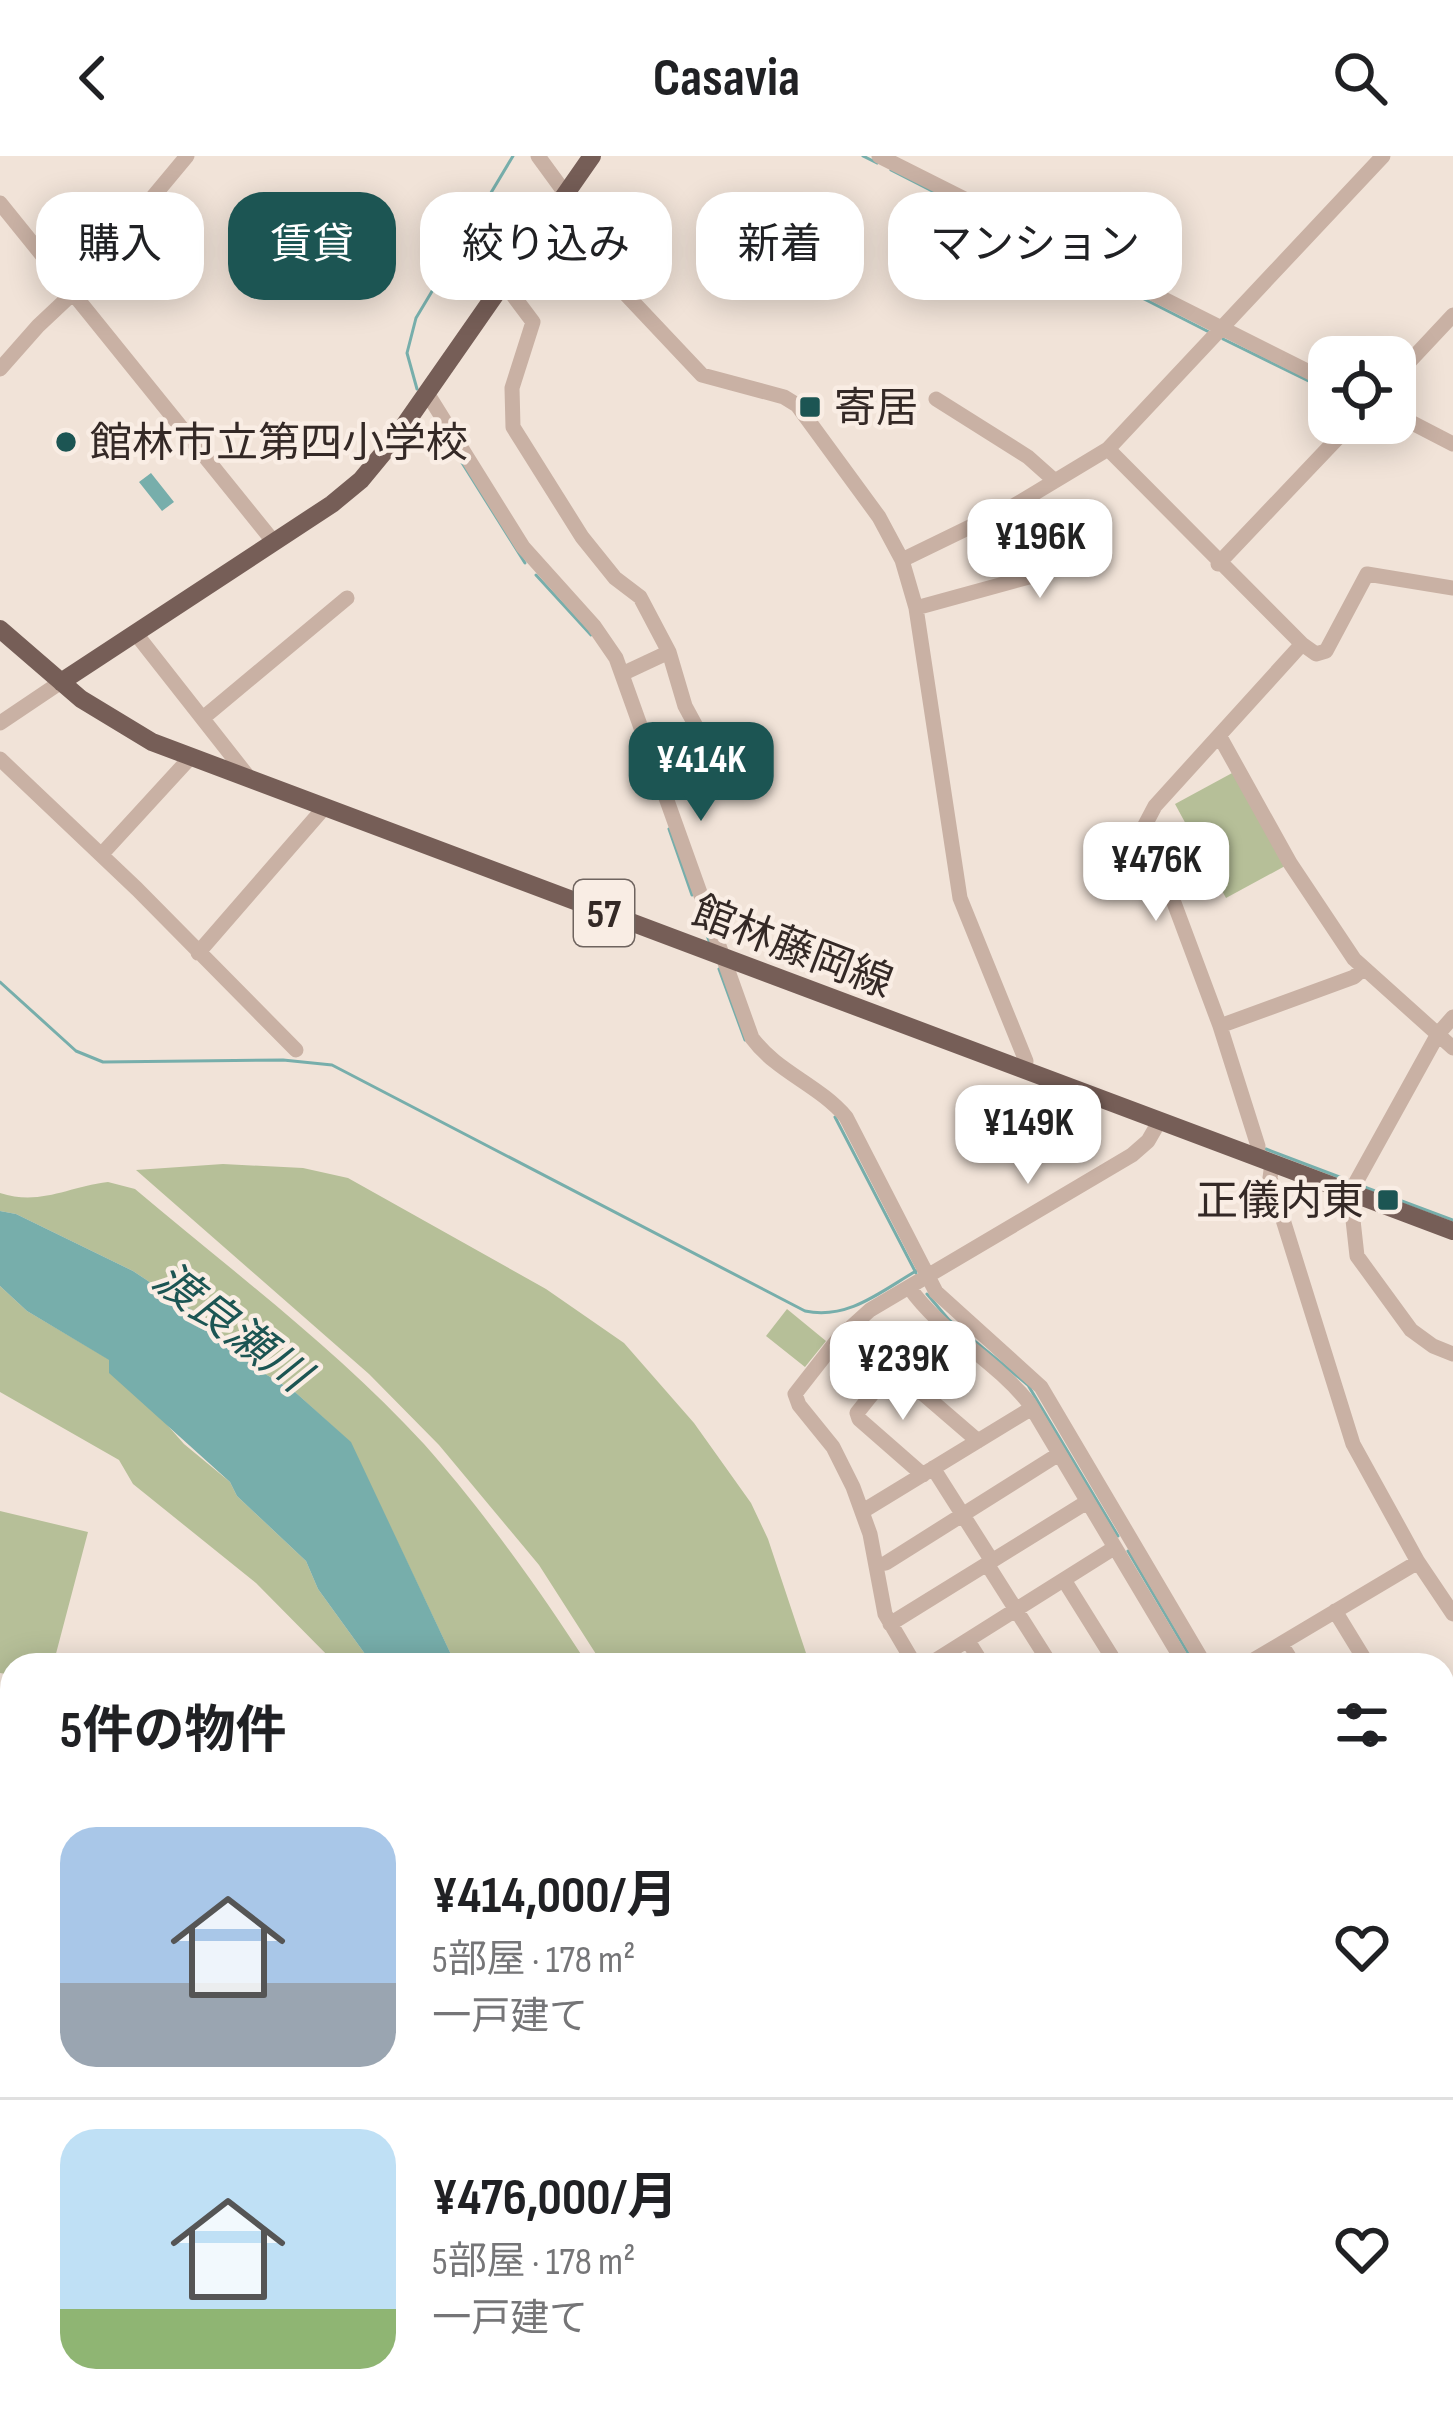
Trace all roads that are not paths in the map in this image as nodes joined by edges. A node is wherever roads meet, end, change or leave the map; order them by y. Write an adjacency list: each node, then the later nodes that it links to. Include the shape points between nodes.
1 (187, 156): 6 (street)
2 (538, 156): 7 (street)
3 (592, 156): 8 (main road)
4 (879, 156): 17 (street)
5 (1383, 156): 17 (street)
6 (157, 192)
7 (565, 192)
8 (567, 192)
9 (0, 203): 10 (street)
10 (36, 248)
11 (66, 300): 19 (street)
12 (77, 300): 29 (street)
13 (491, 300): 21 (main road)
14 (516, 300): 38 (street, via 532,322 512,388 513,428 582,537 640,597)
15 (631, 300): 30 (street, via 702,375 797,405)
16 (1453, 315): 18 (street)
17 (1220, 330): 20 (street); 26 (street)
18 (1416, 355)
19 (0, 369)
20 (1308, 372)
21 (427, 393): 29 (main road, via 361,480); 39 (street, via 523,548 601,635)
22 (936, 399): 27 (street)
23 (1416, 426): 25 (street)
24 (1332, 444): 31 (street)
25 (1453, 444)
26 (1108, 449): 27 (street); 31 (street)
27 (1055, 481): 28 (street)
28 (1015, 505): 30 (street); 34 (street, via 1040,574)
29 (273, 541): 36 (main road)
30 (902, 560): 34 (street)
31 (1218, 564): 37 (street)
32 (1453, 589): 37 (street, via 1367,574 1326,651 1316,655)
33 (347, 598): 41 (street)
34 (916, 608): 58 (street, via 960,898)
35 (0, 629): 40 (main road, 館林藤岡線 / 57)
36 (138, 631): 40 (main road); 41 (street)
37 (1302, 644): 43 (street)
38 (669, 652): 39 (street); 46 (street, via 711,754)
39 (622, 674): 51 (street)
40 (62, 682): 42 (street); 44 (main road, 館林藤岡線 / 57, via 128,730)
41 (203, 718): 47 (street)
42 (0, 722)
43 (1220, 737): 52 (street); 54 (street, via 1145,825)
44 (190, 758): 47 (main road, 館林藤岡線 / 57); 49 (street)
45 (0, 759): 49 (street)
46 (740, 775)
47 (252, 781): 48 (main road, 館林藤岡線 / 57)
48 (325, 808): 50 (street); 51 (main road, 館林藤岡線 / 57)
49 (101, 855): 50 (street)
50 (198, 953): 57 (street)
51 (724, 958): 58 (main road, 館林藤岡線 / 57); 63 (street, via 752,1038 846,1117)
52 (1363, 969): 54 (street); 55 (street)
53 (1453, 1017): 55 (street)
54 (1220, 1026): 60 (street)
55 (1438, 1034): 56 (street); 61 (street)
56 (1453, 1048)
57 (296, 1050)
58 (1025, 1071): 59 (main road, 館林藤岡線 / 57)
59 (1159, 1122): 60 (main road, 館林藤岡線 / 57); 63 (street, via 1132,1155)
60 (1265, 1160): 61 (main road, 館林藤岡線 / 57); 76 (street, via 1353,1444)
61 (1350, 1192): 62 (main road, 館林藤岡線 / 57); 66 (street, via 1357,1256 1411,1330)
62 (1453, 1231)
63 (927, 1276): 64 (street); 92 (street, via 952,1309 1041,1387)
64 (909, 1287): 65 (street); 68 (street)
65 (848, 1329): 67 (street); 73 (street, via 795,1394 841,1460)
66 (1453, 1354)
67 (893, 1368): 69 (street); 71 (street, via 859,1419)
68 (1032, 1408): 69 (street); 70 (street)
69 (977, 1441): 71 (street)
70 (1059, 1454): 72 (street); 74 (street)
71 (928, 1472): 73 (street); 74 (street)
72 (1088, 1502): 75 (street); 77 (street)
73 (863, 1511): 78 (street)
74 (963, 1515): 77 (street); 78 (street)
75 (1114, 1548): 79 (street); 91 (street)
76 (1418, 1562): 81 (street); 82 (street)
77 (989, 1563): 80 (street); 83 (street)
78 (876, 1565): 83 (street)
79 (1064, 1580): 80 (street); 90 (street)
80 (1016, 1610): 84 (street); 89 (street)
81 (1335, 1611): 85 (street); 95 (street)
82 (1453, 1614)
83 (890, 1624): 86 (street)
84 (968, 1640): 87 (street); 88 (street)
85 (1281, 1644): 93 (street); 94 (street)
86 (908, 1653)
87 (947, 1653)
88 (976, 1653)
89 (1043, 1653)
90 (1110, 1653)
91 (1177, 1653)
92 (1198, 1653)
93 (1266, 1653)
94 (1287, 1653)
95 (1361, 1653)

